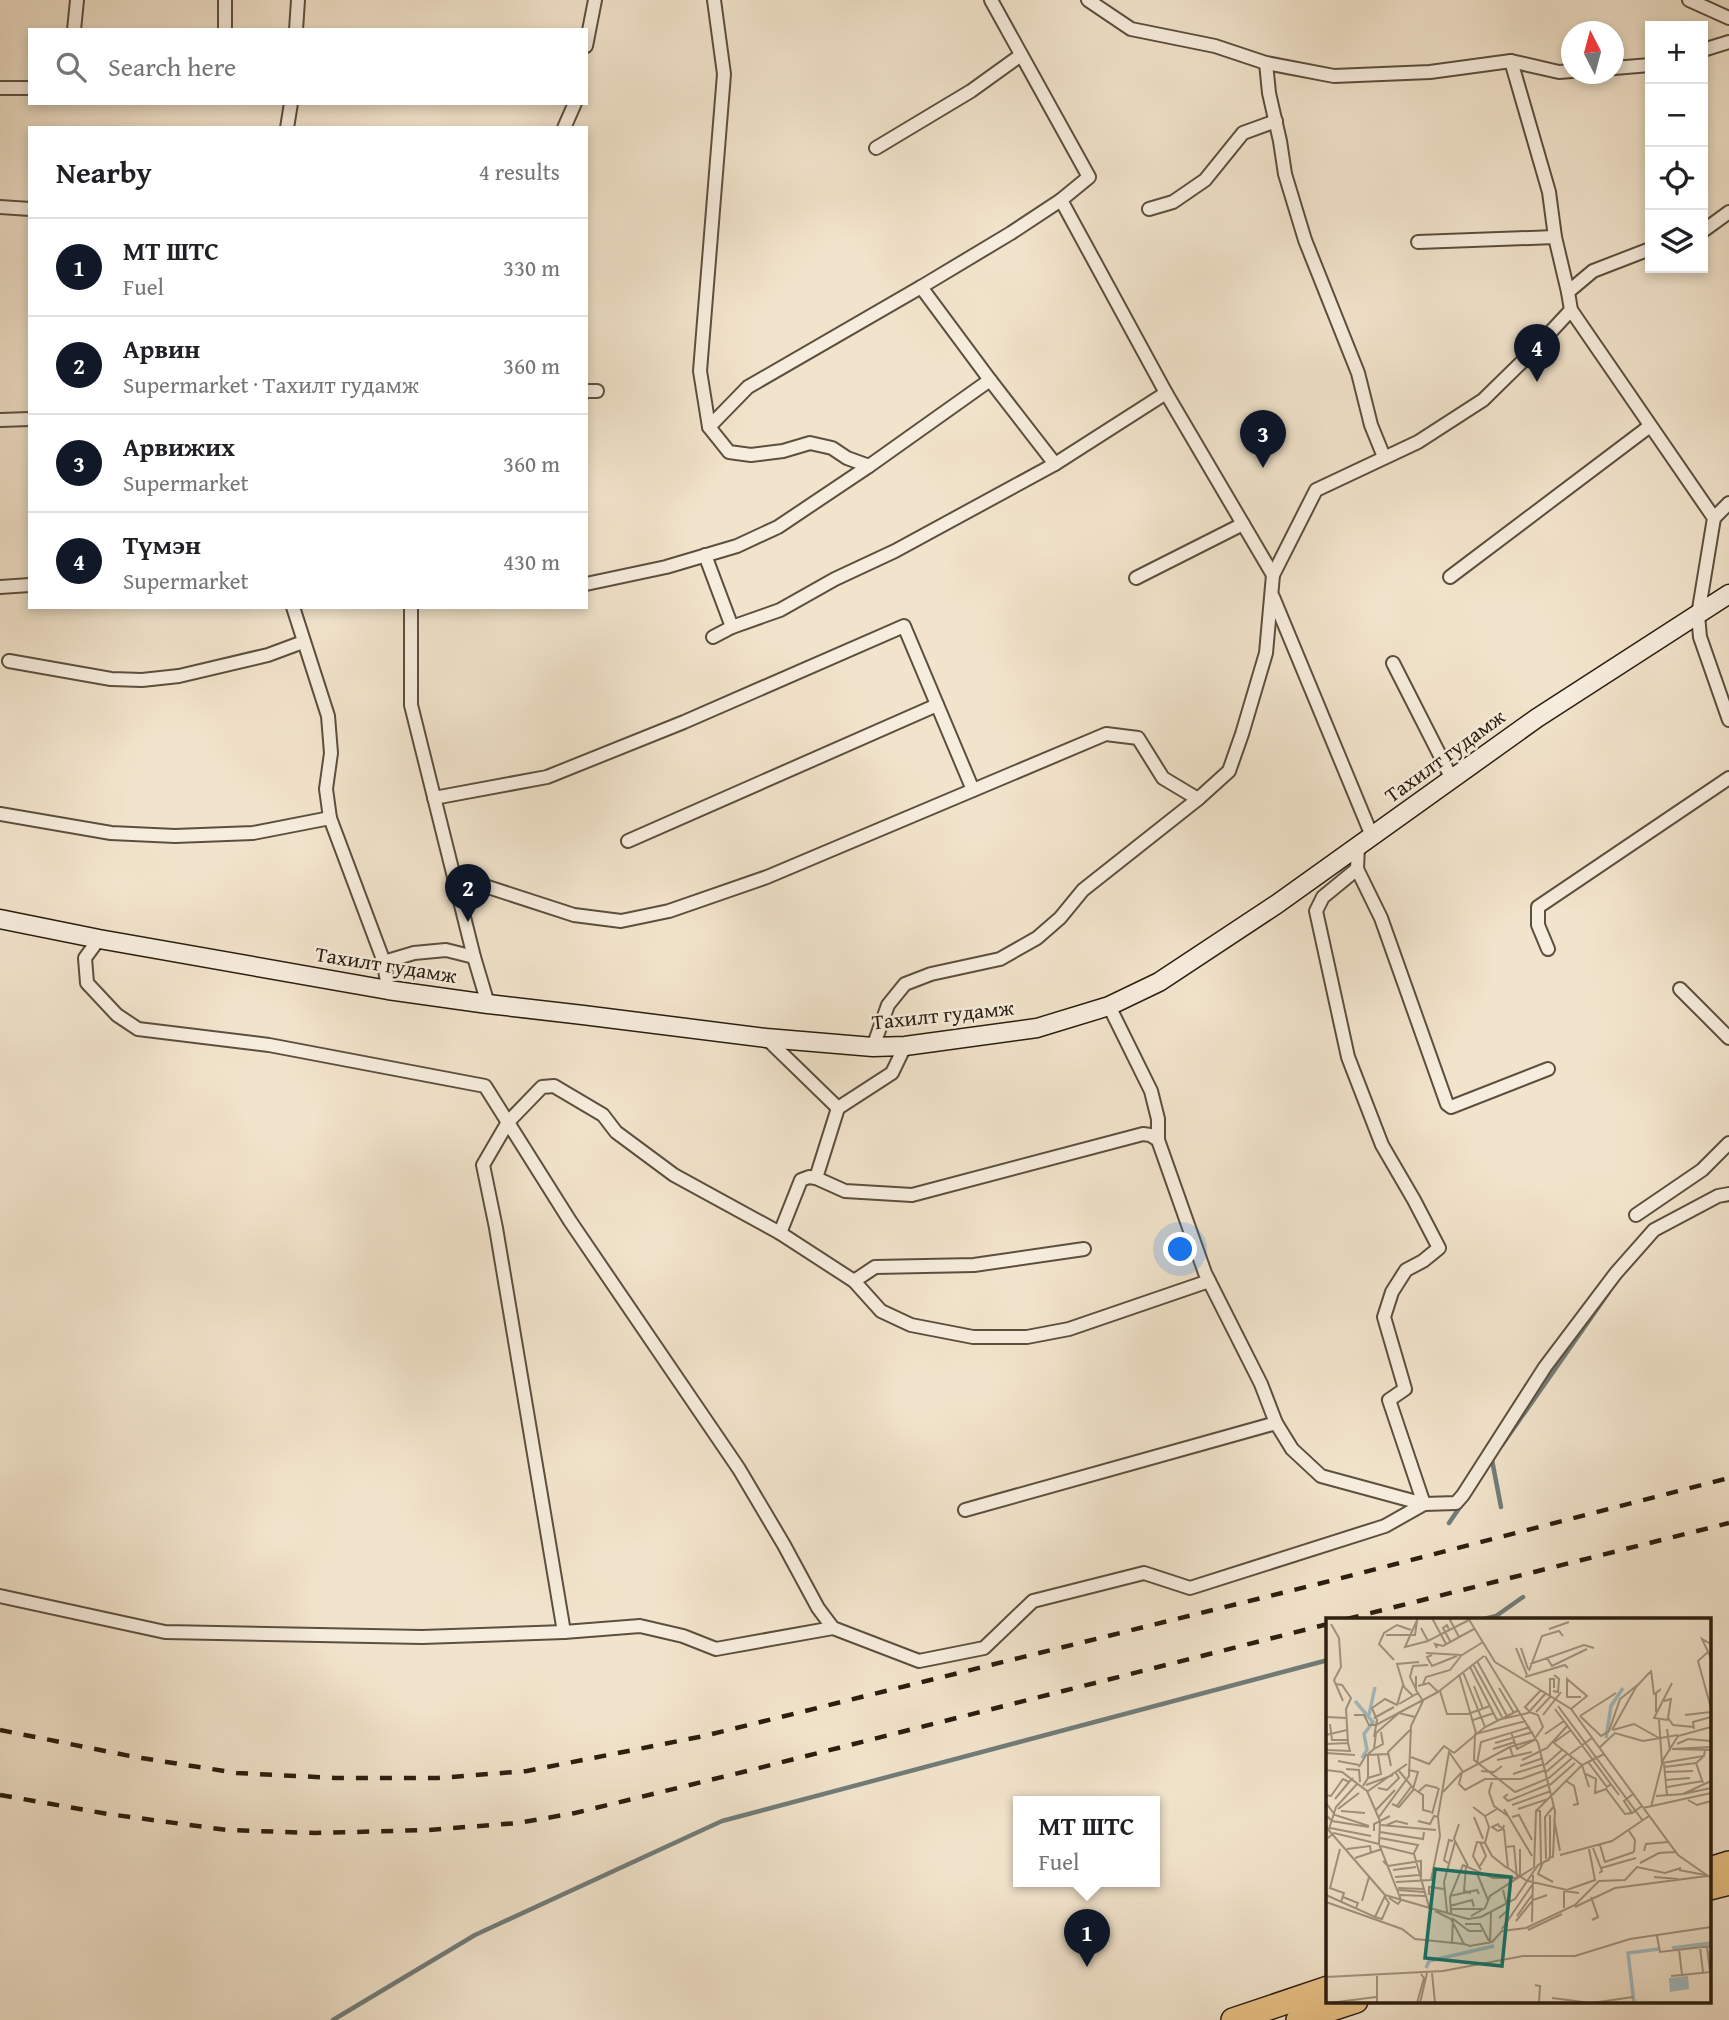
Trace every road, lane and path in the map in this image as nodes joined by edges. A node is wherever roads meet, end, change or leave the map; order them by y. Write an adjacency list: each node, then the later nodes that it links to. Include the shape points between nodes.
1 (77, 0): 11 (street)
2 (225, 0): 12 (street)
3 (299, 0): 13 (street)
4 (595, 0): 15 (street)
5 (714, 0): 49 (street, via 724,74 700,372)
6 (991, 0): 18 (street)
7 (1088, 0): 14 (street)
8 (1097, 0): 14 (street)
9 (1689, 0): 10 (street)
10 (1729, 18)
11 (74, 28)
12 (225, 28)
13 (296, 28)
14 (1131, 29): 20 (street, via 1216,46)
15 (588, 36)
16 (1729, 41): 17 (street)
17 (1708, 48)
18 (1021, 55): 31 (street); 32 (street, via 1089,177)
19 (1511, 61): 20 (street, via 1430,72 1334,76); 23 (street); 38 (street, via 1549,192)
20 (1266, 63): 28 (street)
21 (1645, 65): 22 (street)
22 (1624, 67)
23 (1561, 72)
24 (0, 88): 25 (street)
25 (28, 88)
26 (291, 105): 29 (street)
27 (574, 105): 30 (street)
28 (1276, 121): 35 (street, via 1243,133 1205,180 1173,202); 50 (street, via 1285,174 1305,240 1358,373)
29 (287, 126)
30 (565, 126)
31 (876, 148)
32 (1061, 200): 41 (street); 45 (street)
33 (0, 207): 34 (street)
34 (28, 209)
35 (1149, 209)
36 (1729, 212): 37 (street)
37 (1708, 227)
38 (1555, 237): 39 (street); 42 (street)
39 (1418, 242)
40 (1645, 251): 42 (street, via 1593,271)
41 (921, 286): 44 (street); 49 (street, via 748,387)
42 (1568, 292): 43 (street)
43 (1571, 310): 48 (street); 50 (street, via 1483,400 1418,442)
44 (990, 380): 51 (street); 52 (street)
45 (1166, 393): 51 (street); 55 (street)
46 (28, 419): 47 (street)
47 (0, 420)
48 (1650, 426): 54 (street); 58 (street)
49 (709, 427): 52 (street, via 729,452 751,455 810,443 832,448)
50 (1384, 457): 57 (street, via 1316,490)
51 (1055, 464): 68 (street, via 780,610)
52 (869, 467): 56 (street, via 778,527)
53 (1729, 503): 54 (street)
54 (1714, 518): 67 (street)
55 (1243, 524): 57 (street); 59 (street)
56 (705, 555): 61 (street); 68 (street)
57 (1273, 575): 63 (street)
58 (1450, 577)
59 (1136, 578)
60 (28, 584): 62 (street)
61 (588, 584)
62 (0, 587)
63 (1272, 594): 79 (street, via 1266,653 1242,734 1228,771); 83 (street)
64 (1729, 594): 67 (main road, Тахилт гудамж)
65 (294, 609): 70 (street)
66 (411, 609): 78 (street, via 411,705)
67 (1698, 615): 74 (street, via 1700,637); 76 (main road, Тахилт гудамж, via 1537,718)
68 (732, 627): 69 (street)
69 (713, 637)
70 (303, 642): 71 (street, via 268,655 142,680 111,679); 81 (street, via 328,716)
71 (9, 660)
72 (1393, 663): 76 (street)
73 (937, 705): 77 (street); 78 (street, via 904,626 547,778); 82 (street)
74 (1729, 720)
75 (1729, 778): 88 (street, via 1538,907 1538,925)
76 (1452, 779): 83 (main road, Тахилт гудамж)
77 (973, 790): 79 (street, via 1106,734 1138,738 1163,778); 85 (street, via 767,877 669,911 621,921 574,915)
78 (434, 798): 85 (street)
79 (1198, 799): 98 (street, via 1083,890 1037,937 1000,959 905,984 888,1006)
80 (0, 814): 81 (street, via 111,833 175,836 253,833)
81 (330, 818): 90 (street)
82 (628, 841)
83 (1365, 841): 84 (street); 94 (main road, Тахилт гудамж, via 1159,982)
84 (1357, 869): 99 (street, via 1381,918 1447,1104 1451,1107); 112 (street, via 1323,897 1316,911 1348,1057 1382,1145 1439,1248 1406,1270 1384,1317 1405,1389 1389,1400)
85 (454, 876): 89 (street)
86 (0, 919): 87 (main road, Тахилт гудамж)
87 (99, 939): 92 (main road, Тахилт гудамж); 101 (street, via 85,958 87,983 117,1015 138,1029 269,1045 485,1086)
88 (1549, 949)
89 (474, 957): 90 (street, via 446,950); 93 (street)
90 (384, 962): 92 (street)
91 (1680, 989): 96 (street)
92 (388, 990): 93 (main road, Тахилт гудамж)
93 (488, 1004): 95 (main road, Тахилт гудамж)
94 (1109, 1006): 97 (main road, Тахилт гудамж, via 1037,1028); 102 (street, via 1151,1091)
95 (766, 1038): 98 (main road, Тахилт гудамж); 100 (street)
96 (1729, 1038)
97 (905, 1046): 98 (main road, Тахилт гудамж); 100 (street, via 892,1073)
98 (873, 1047)
99 (1548, 1069)
100 (838, 1108): 104 (street)
101 (508, 1122): 107 (street, via 542,1087 554,1086 603,1115 617,1132 674,1175); 115 (street, via 739,1469); 116 (street, via 483,1166)
102 (1158, 1140): 104 (street, via 1143,1134 912,1195 845,1191); 110 (street)
103 (1729, 1143): 106 (street, via 1702,1170)
104 (816, 1178): 107 (street, via 801,1180)
105 (1729, 1194): 112 (street, via 1654,1230 1545,1367 1463,1495 1455,1503)
106 (1636, 1215)
107 (780, 1233): 109 (street)
108 (1084, 1249): 109 (street, via 974,1265 875,1267)
109 (854, 1281): 110 (street, via 881,1311 911,1325 973,1337 1027,1337 1069,1329)
110 (1209, 1281): 111 (street)
111 (1276, 1423): 112 (street, via 1292,1448 1321,1476); 113 (street)
112 (1424, 1504): 115 (street, via 1385,1526 1190,1588 1144,1573 1033,1601 984,1648 919,1661)
113 (965, 1510)
114 (0, 1596): 116 (street, via 165,1632 422,1637)
115 (833, 1628): 116 (street, via 716,1649 640,1626)
116 (564, 1633)
117 (1729, 1863): 118 (highway)
118 (1712, 1868)
119 (1729, 1883): 120 (highway)
120 (1712, 1887)
121 (1326, 1989): 123 (highway)
122 (1353, 2002): 124 (highway)
123 (1233, 2020)
124 (1298, 2020)

